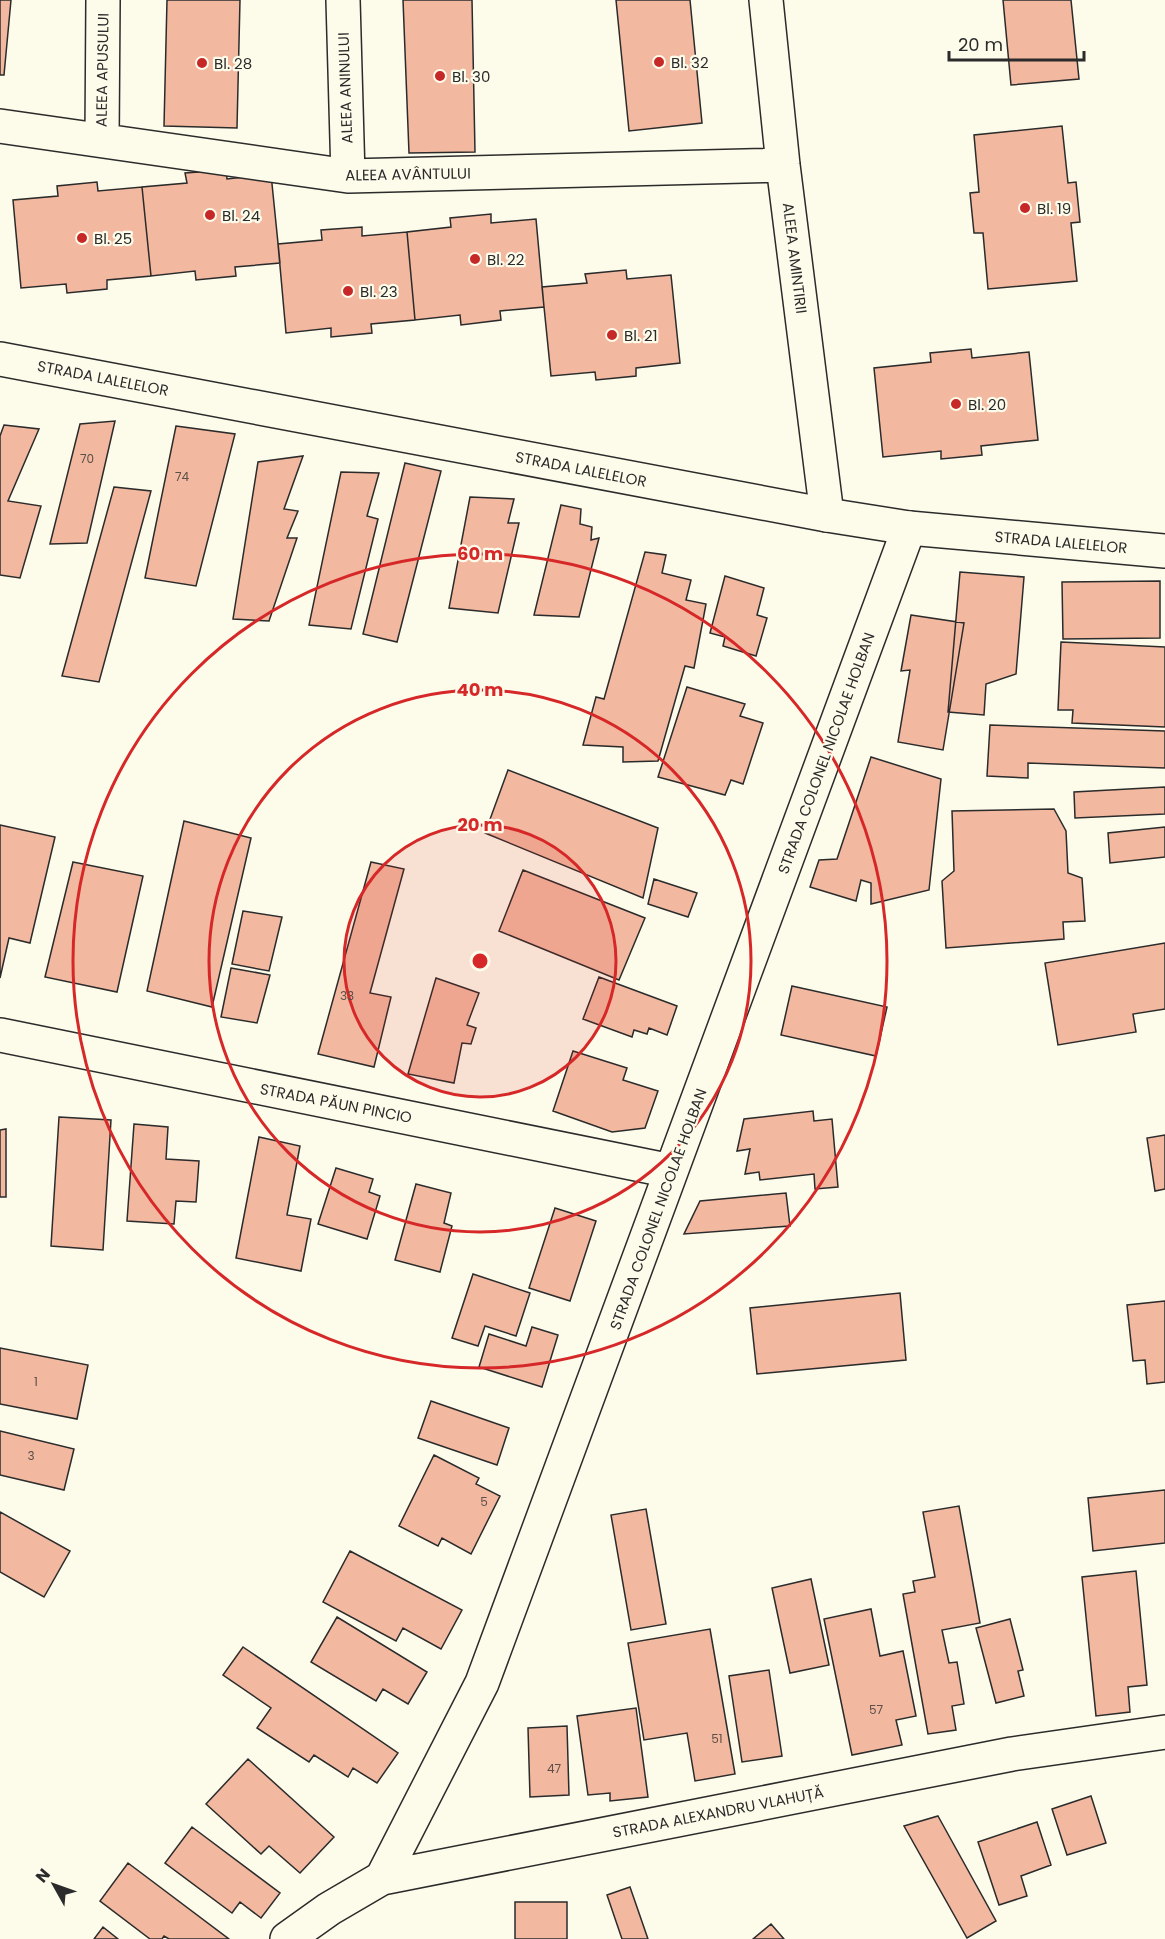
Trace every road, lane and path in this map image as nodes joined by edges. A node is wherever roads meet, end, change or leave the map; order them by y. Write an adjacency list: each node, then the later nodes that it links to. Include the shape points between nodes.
1 (103, 0): 5 (street, ALEEA APUSULUI)
2 (343, 0): 7 (street, ALEEA ANINULUI)
3 (766, 0): 6 (street, ALEEA AMINTIRII)
4 (0, 126): 5 (street, ALEEA AVÂNTULUI)
5 (102, 140): 7 (street, ALEEA AVÂNTULUI)
6 (783, 165): 7 (street, ALEEA AVÂNTULUI); 9 (street, ALEEA AMINTIRII)
7 (348, 176)
8 (0, 359): 9 (street, STRADA LALELELOR)
9 (827, 515): 10 (street, STRADA LALELELOR)
10 (909, 528): 11 (street, STRADA LALELELOR); 13 (street, STRADA COLONEL NICOLAE HOLBAN)
11 (1165, 551)
12 (0, 1035): 13 (street, STRADA PĂUN PINCIO)
13 (671, 1171): 15 (street, STRADA COLONEL NICOLAE HOLBAN, via 482,1683)
14 (1165, 1732): 15 (street, STRADA ALEXANDRU VLAHUȚĂ, via 1012,1754)
15 (382, 1878): 16 (street, STRADA ALEXANDRU VLAHUȚĂ)
16 (287, 1939)

